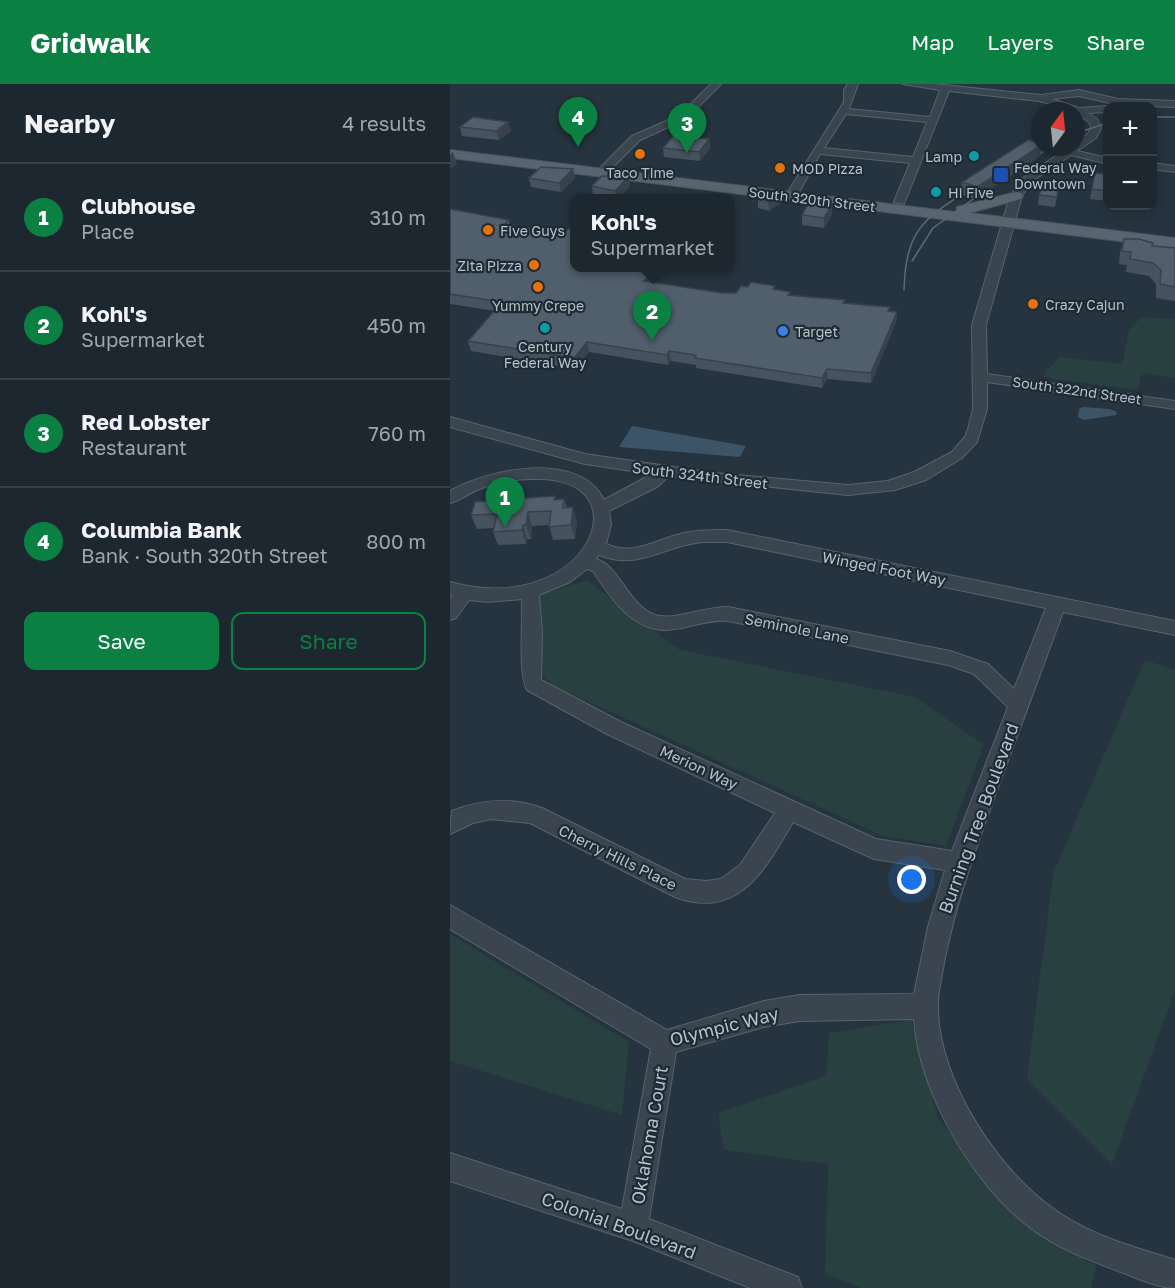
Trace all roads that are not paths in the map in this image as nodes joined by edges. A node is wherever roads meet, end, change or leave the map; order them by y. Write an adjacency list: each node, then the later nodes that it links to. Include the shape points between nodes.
1 (716, 84): 20 (street, via 688,113 636,138)
2 (853, 84): 9 (street)
3 (908, 84): 4 (street)
4 (946, 88): 5 (street); 10 (street)
5 (1061, 98): 8 (street, via 1077,111); 8 (street, via 1079,93)
6 (1157, 103): 7 (street)
7 (1175, 104)
8 (1101, 109): 11 (street, via 1096,128)
9 (844, 111): 10 (street); 13 (street)
10 (933, 120): 17 (street)
11 (1085, 141)
12 (450, 151): 20 (main road, South 320th Street); 20 (main road, South 320th Street, via 495,153)
13 (819, 151): 17 (street); 21 (street)
14 (1064, 156): 22 (street, via 1027,180)
15 (1085, 156): 16 (street)
16 (1103, 160)
17 (917, 161): 23 (street)
18 (1157, 167): 19 (street)
19 (1175, 169)
20 (605, 170): 21 (main road, South 320th Street); 21 (main road, South 320th Street, via 722,188)
21 (798, 194): 23 (main road, South 320th Street); 25 (main road, South 320th Street)
22 (1016, 196): 24 (main road, via 983,208); 25 (street, South 324th Street)
23 (900, 202): 24 (main road, South 320th Street)
24 (962, 210): 25 (main road, South 320th Street)
25 (1009, 220): 26 (main road, South 320th Street); 27 (main road, South 320th Street); 28 (street, South 324th Street, via 981,315)
26 (1175, 235)
27 (1175, 243)
28 (979, 377): 29 (street, South 322nd Street); 31 (street, South 324th Street, via 976,429 964,449 910,480 856,489)
29 (1175, 405)
30 (450, 422): 31 (street, South 324th Street, via 585,459)
31 (658, 471): 32 (street, via 613,496); 34 (street, via 646,486)
32 (590, 493): 33 (street, via 556,476 513,474 486,480); 34 (street)
33 (450, 498)
34 (600, 509): 35 (street, via 603,525)
35 (596, 546): 36 (street); 37 (street)
36 (628, 557): 37 (street, Winged Foot Way); 40 (street, Winged Foot Way, via 692,537 727,536)
37 (592, 564): 39 (street); 43 (street, Seminole Lane, via 636,612 651,621 668,623 712,613 728,614 950,658 981,669)
38 (457, 591): 39 (street, via 492,596); 41 (street)
39 (530, 591): 44 (street, Merion Way, via 534,685 614,728)
40 (1057, 602): 42 (street, Winged Foot Way); 43 (street, Burning Tree Boulevard)
41 (450, 613)
42 (1175, 628)
43 (1018, 705): 46 (street, Burning Tree Boulevard)
44 (789, 809): 45 (street, Cherry Hills Place, via 767,846 742,876 728,888 708,892 683,889 534,815 516,810 495,808); 46 (street, Merion Way, via 874,849)
45 (450, 824)
46 (959, 862): 48 (street, Burning Tree Boulevard, via 946,899)
47 (450, 916): 49 (street, Olympic Way)
48 (925, 1006): 49 (street, Olympic Way, via 799,1008 764,1014); 52 (street, Burning Tree Boulevard, via 937,1072 950,1101 964,1128 1007,1186 1041,1218 1084,1243)
49 (665, 1043): 51 (street, Oklahoma Court)
50 (450, 1167): 51 (street, Colonial Boulevard)
51 (633, 1227): 53 (street, Colonial Boulevard)
52 (1175, 1275)
53 (787, 1288)

